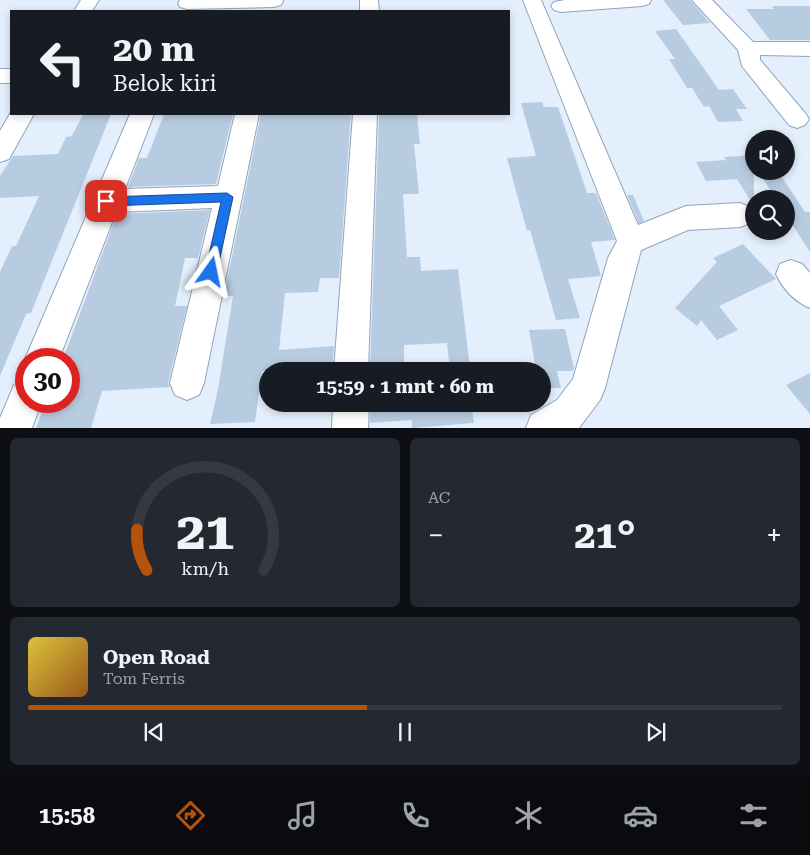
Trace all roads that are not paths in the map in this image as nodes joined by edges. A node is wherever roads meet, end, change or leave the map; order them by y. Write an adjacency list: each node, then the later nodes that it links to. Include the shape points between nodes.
1 (532, 0): 18 (street)
2 (642, 0): 6 (street)
3 (702, 0): 7 (street)
4 (274, 4): 5 (street)
5 (186, 5)
6 (561, 6)
7 (748, 48): 8 (street); 13 (street, via 750,61)
8 (810, 49)
9 (21, 115): 14 (street)
10 (142, 115): 16 (street)
11 (247, 115): 15 (street)
12 (365, 115): 20 (street)
13 (797, 119)
14 (1, 148)
15 (227, 197): 16 (street); 21 (street)
16 (106, 201): 19 (street)
17 (740, 215): 18 (street, via 686,218)
18 (631, 241): 26 (street, via 623,258 588,388 570,414)
19 (46, 348)
20 (352, 362)
21 (187, 383)
22 (351, 412): 25 (street)
23 (20, 413): 24 (street)
24 (14, 428)
25 (350, 428)
26 (544, 428)

